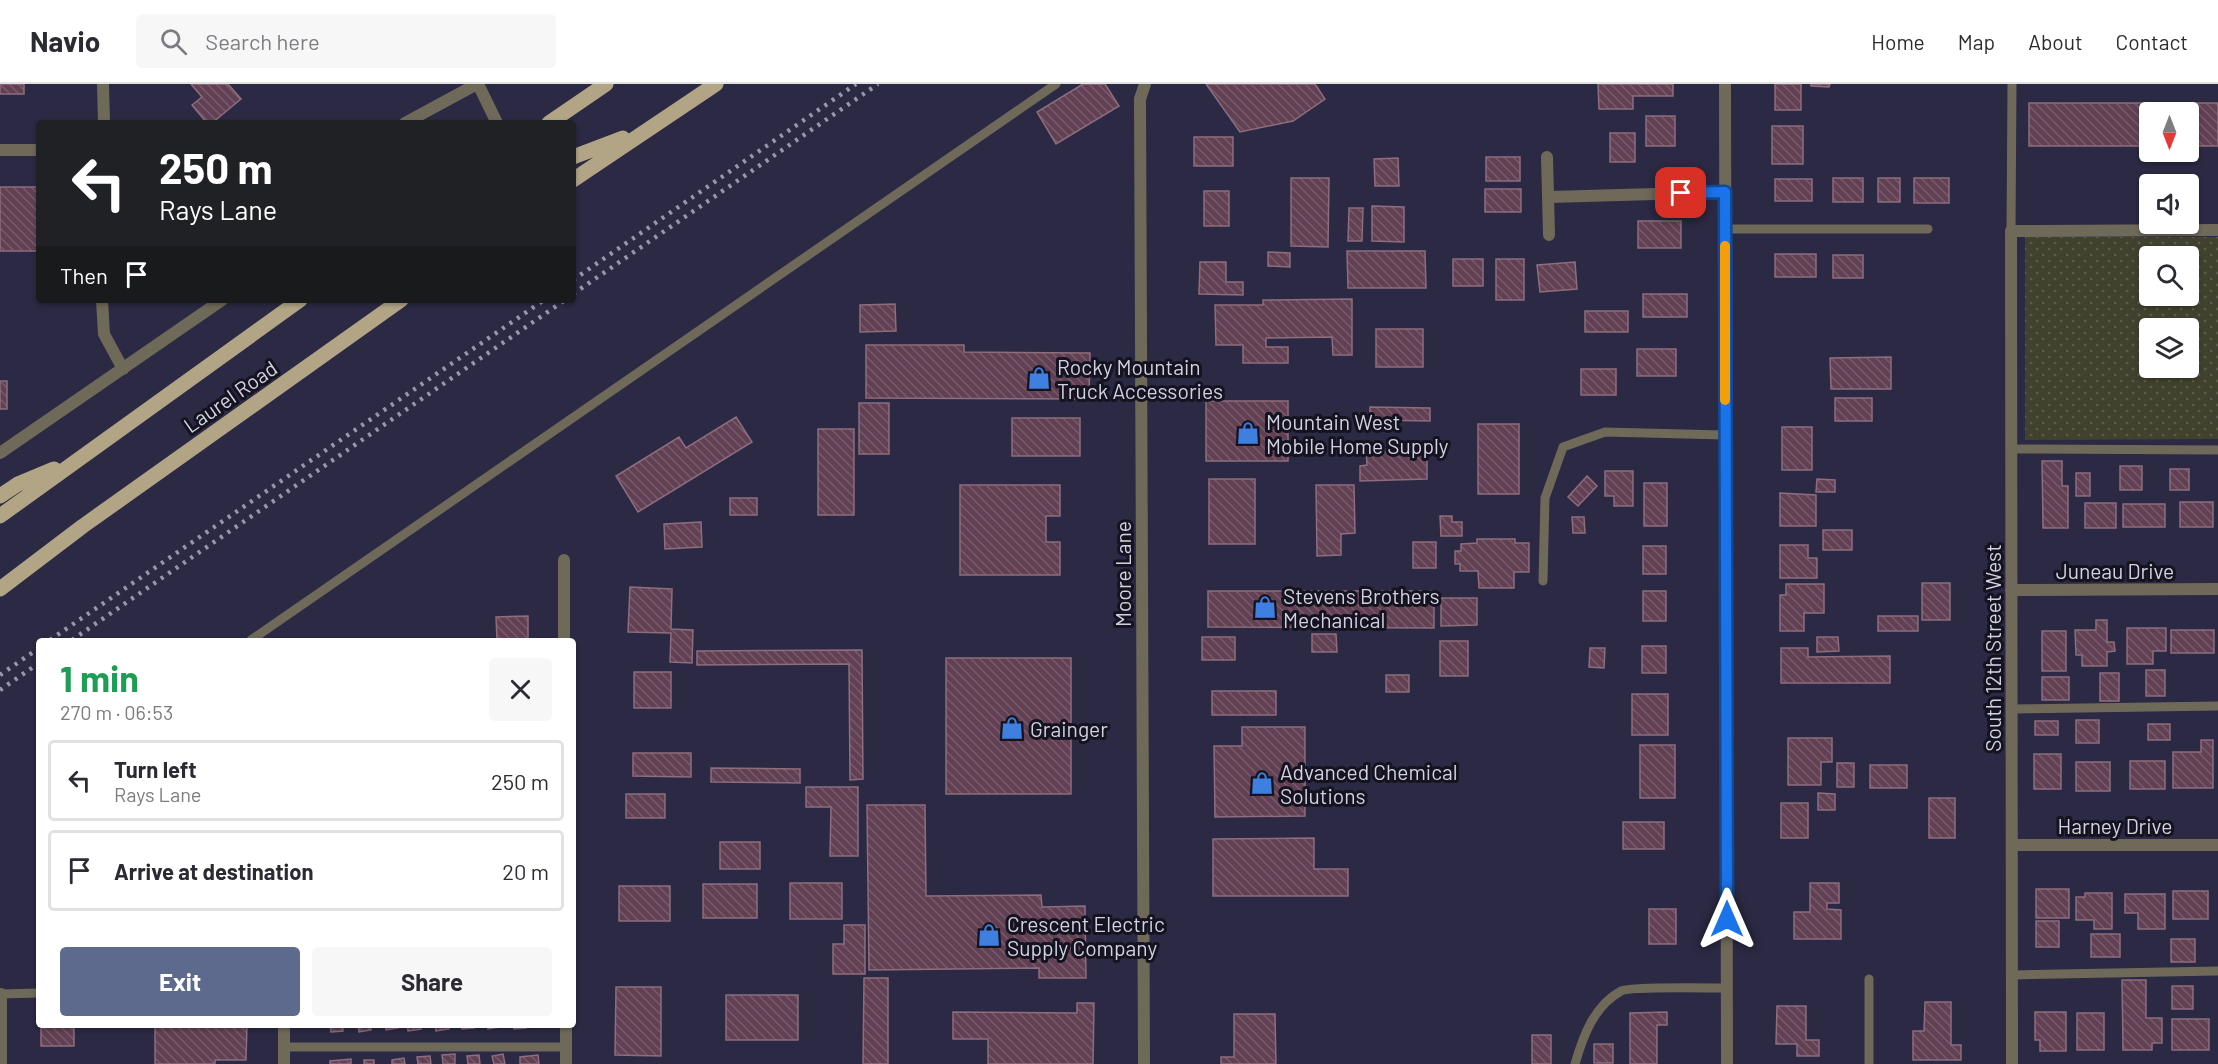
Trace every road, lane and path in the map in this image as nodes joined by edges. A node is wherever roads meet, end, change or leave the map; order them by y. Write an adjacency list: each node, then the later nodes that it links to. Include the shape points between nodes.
1 (103, 84): 10 (street)
2 (477, 84): 11 (street); 12 (street)
3 (606, 84): 13 (main road)
4 (716, 84): 9 (main road)
5 (1056, 84): 45 (lane)
6 (1145, 84): 64 (street, Moore Lane, via 1140,99)
7 (1725, 84): 19 (street)
8 (2012, 84): 24 (lane)
9 (664, 119): 16 (main road); 18 (main road)
10 (104, 120)
11 (411, 120)
12 (495, 120)
13 (553, 120)
14 (0, 150): 15 (street)
15 (36, 150)
16 (576, 157)
17 (1547, 157): 20 (street)
18 (576, 178)
19 (1725, 192): 20 (street); 21 (street)
20 (1550, 197): 25 (street)
21 (1725, 229): 22 (lane); 31 (street)
22 (1928, 229)
23 (2218, 230): 24 (street)
24 (2011, 231): 32 (street, South 12th Street West)
25 (1549, 235)
26 (102, 303): 30 (street, via 104,334)
27 (218, 303): 30 (street)
28 (296, 303): 35 (main road, Laurel Road)
29 (397, 303): 38 (main road, Laurel Road)
30 (123, 369): 34 (street)
31 (1724, 435): 41 (lane, via 1605,432 1563,447 1545,498); 54 (street)
32 (2011, 449): 33 (lane); 44 (street, South 12th Street West)
33 (2218, 450)
34 (0, 453)
35 (79, 458): 36 (main road, via 18,484); 37 (main road)
36 (0, 496)
37 (0, 516)
38 (84, 526): 40 (main road); 42 (main road)
39 (564, 561): 46 (street)
40 (0, 579)
41 (1543, 580)
42 (0, 589)
43 (2218, 589): 44 (street, Juneau Drive)
44 (2011, 590): 48 (street, South 12th Street West)
45 (253, 638)
46 (564, 638)
47 (2218, 706): 48 (lane)
48 (2012, 709): 49 (street, South 12th Street West)
49 (2012, 845): 50 (street, Harney Drive); 52 (street, South 12th Street West)
50 (2218, 845)
51 (2218, 972): 52 (lane)
52 (2012, 975): 68 (street, South 12th Street West)
53 (1869, 979): 67 (lane)
54 (1728, 988): 65 (lane, via 1623,989 1603,1004 1583,1035); 66 (street)
55 (36, 993): 56 (lane)
56 (1, 994): 61 (street)
57 (284, 1028): 59 (street)
58 (566, 1028): 60 (street)
59 (284, 1047): 60 (lane); 62 (street)
60 (566, 1047): 63 (street)
61 (1, 1064)
62 (284, 1064)
63 (567, 1064)
64 (1144, 1064)
65 (1575, 1064)
66 (1727, 1064)
67 (1869, 1064)
68 (2012, 1064)

